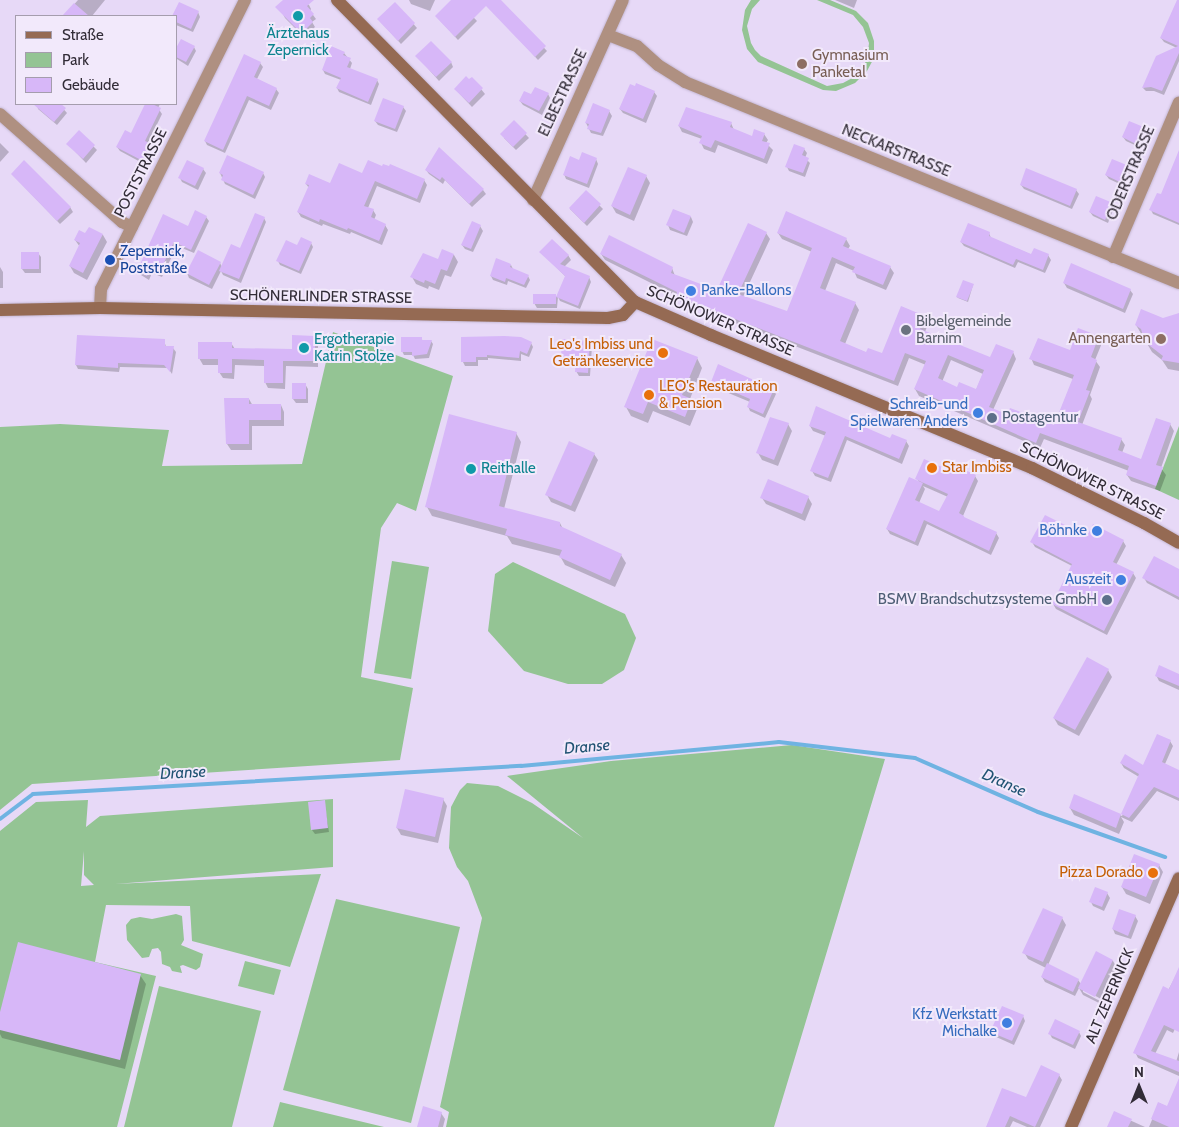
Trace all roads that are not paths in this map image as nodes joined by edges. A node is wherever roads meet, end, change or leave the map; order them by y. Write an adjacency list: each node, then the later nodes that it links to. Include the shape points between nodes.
1 (245, 0): 8 (street, POSTSTRASSE)
2 (336, 0): 7 (street, SCHÖNOWER STRASSE)
3 (623, 0): 4 (street, ELBESTRASSE)
4 (608, 36): 7 (street, ELBESTRASSE); 9 (street, NECKARSTRASSE, via 637,46 658,65 685,82)
5 (1179, 102): 9 (street, ODERSTRASSE)
6 (0, 114): 8 (street, via 122,222)
7 (532, 200): 11 (street, SCHÖNOWER STRASSE)
8 (132, 227): 12 (street, POSTSTRASSE, via 101,289)
9 (1113, 257): 10 (street, NECKARSTRASSE)
10 (1179, 283)
11 (635, 302): 12 (street, SCHÖNERLINDER STRASSE, via 623,315 608,318); 14 (street, SCHÖNOWER STRASSE, via 1045,474)
12 (100, 308): 13 (street, SCHÖNERLINDER STRASSE)
13 (0, 310)
14 (1179, 544)
15 (1179, 878): 16 (street, ALT ZEPERNICK)
16 (1071, 1127)

